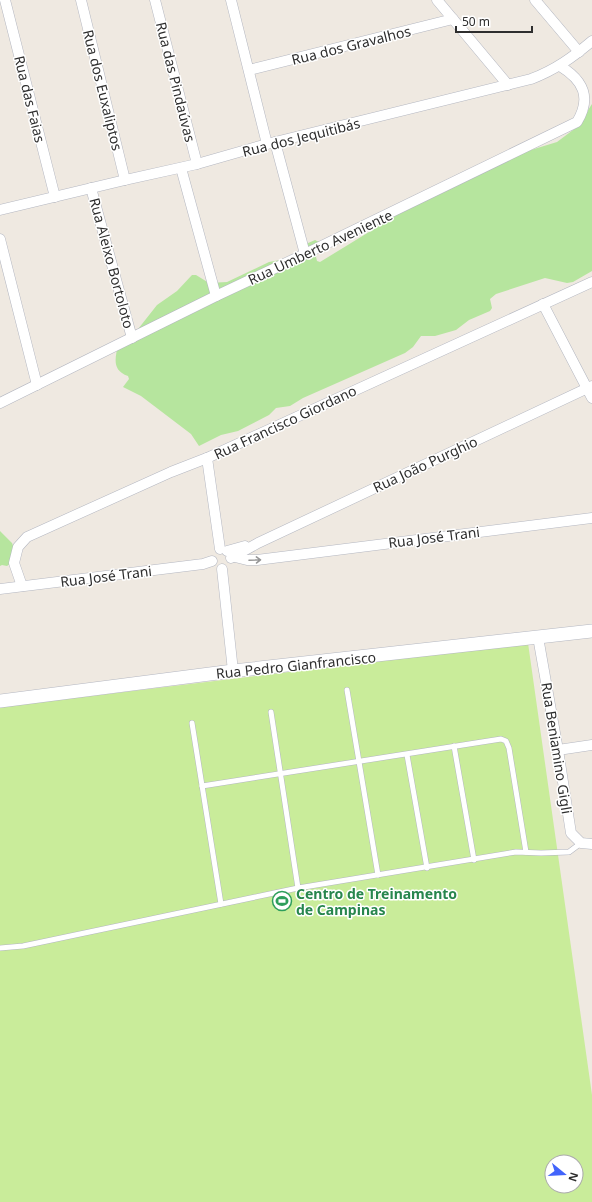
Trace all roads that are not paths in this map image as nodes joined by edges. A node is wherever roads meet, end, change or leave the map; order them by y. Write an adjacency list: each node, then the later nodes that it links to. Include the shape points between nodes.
1 (5, 0): 18 (street, Rua das Faias)
2 (81, 0): 16 (street, Rua dos Euxaliptos)
3 (155, 0): 14 (street, Rua das Pindaúvas)
4 (231, 0): 11 (street)
5 (437, 0): 7 (street)
6 (535, 0): 9 (street)
7 (453, 19): 11 (street, Rua dos Gravalhos); 12 (street)
8 (592, 41): 9 (street, Rua dos Jequitibás)
9 (579, 52): 10 (street, Rua dos Jequitibás)
10 (560, 66): 12 (street, Rua dos Jequitibás, via 544,74); 21 (street, Rua Umberto Aveniente, via 573,75 584,89 587,98 584,113 577,122)
11 (249, 70): 13 (street)
12 (508, 85): 13 (street, Rua dos Jequitibás)
13 (271, 143): 14 (street, Rua dos Jequitibás); 21 (street)
14 (197, 164): 15 (street, Rua dos Jequitibás)
15 (181, 168): 16 (street, Rua dos Jequitibás); 23 (street)
16 (125, 180): 17 (street, Rua dos Jequitibás)
17 (91, 188): 18 (street, Rua dos Jequitibás); 25 (street, Rua Aleixo Bortoloto)
18 (55, 197): 19 (street, Rua dos Jequitibás)
19 (0, 210)
20 (0, 239): 26 (street)
21 (305, 254): 23 (street, Rua Umberto Aveniente)
22 (592, 282): 24 (street, Rua Francisco Giordano)
23 (216, 296): 25 (street, Rua Umberto Aveniente)
24 (543, 304): 27 (street); 30 (street, Rua Francisco Giordano)
25 (132, 338): 26 (street, Rua Umberto Aveniente)
26 (37, 385): 29 (street, Rua Umberto Aveniente)
27 (589, 387): 28 (street); 32 (street, Rua João Purghio)
28 (592, 398)
29 (0, 402)
30 (207, 458): 33 (street); 37 (street, Rua Francisco Giordano, via 27,537 18,547 14,563)
31 (592, 518): 34 (street, Rua José Trani)
32 (258, 543): 33 (street, Rua João Purghio); 34 (street)
33 (228, 554): 34 (street, Rua José Trani, one-way to 34, via 247,560); 35 (street, via 214,553); 36 (street, via 228,567)
34 (276, 557)
35 (212, 561): 36 (street, via 214,566); 37 (street, Rua José Trani)
36 (222, 569): 41 (street)
37 (22, 586): 38 (street, Rua José Trani)
38 (0, 589)
39 (592, 631): 40 (street, Rua Pedro Gianfrancisco)
40 (538, 637): 41 (street, Rua Pedro Gianfrancisco); 48 (street, Rua Beniamino Gigli)
41 (232, 671): 43 (street, Rua Pedro Gianfrancisco)
42 (347, 690): 50 (lane)
43 (0, 701)
44 (271, 712): 51 (lane)
45 (192, 723): 52 (lane)
46 (592, 745): 48 (street)
47 (454, 746): 49 (lane); 55 (lane, via 501,739 506,741); 56 (lane)
48 (558, 750): 53 (street, Rua Beniamino Gigli, via 571,833)
49 (407, 755): 50 (lane); 57 (lane)
50 (359, 762): 51 (lane); 58 (lane)
51 (281, 773): 52 (lane); 59 (lane)
52 (202, 786): 60 (lane)
53 (581, 843): 54 (street); 55 (lane, via 569,852)
54 (592, 844)
55 (526, 852): 56 (lane)
56 (474, 860): 57 (lane)
57 (426, 868): 58 (lane)
58 (378, 875): 59 (lane)
59 (298, 888): 60 (lane)
60 (221, 904): 61 (lane, via 23,946)
61 (0, 948)

